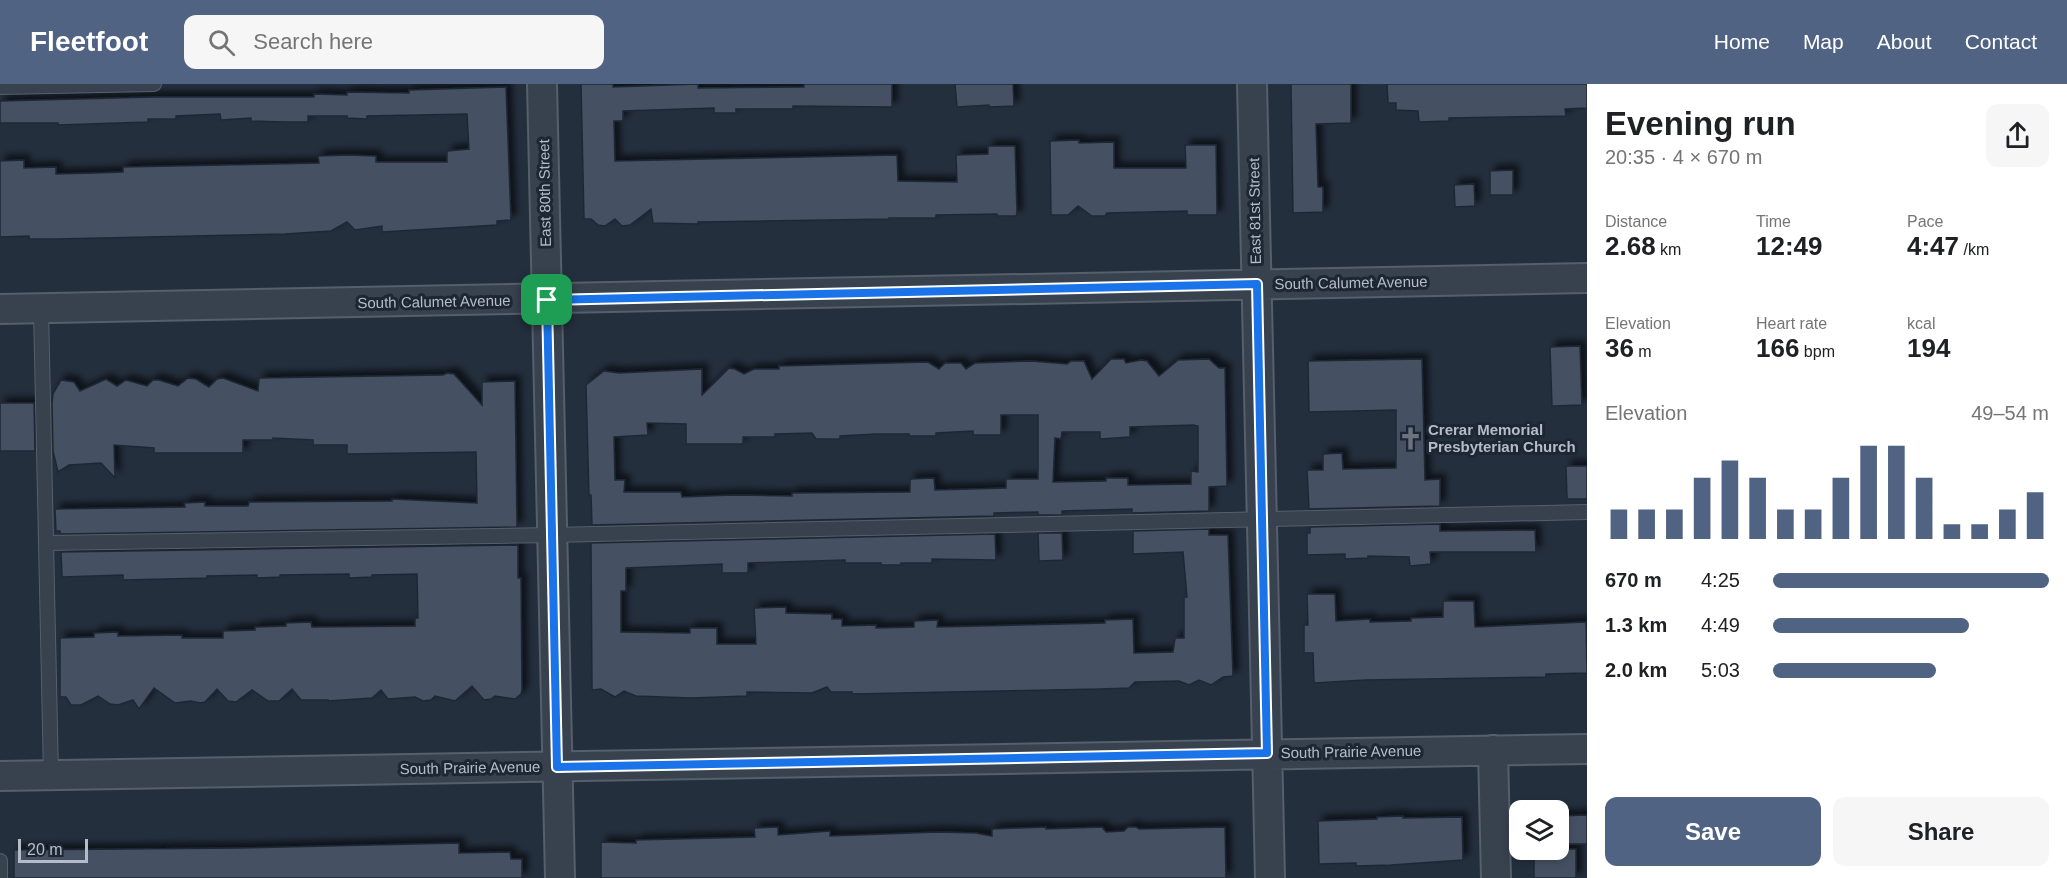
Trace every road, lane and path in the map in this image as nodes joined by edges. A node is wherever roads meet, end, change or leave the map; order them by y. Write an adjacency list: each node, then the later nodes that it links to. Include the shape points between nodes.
1 (154, 84): 4 (lane)
2 (542, 84): 7 (street, East 80th Street)
3 (1252, 84): 6 (street, East 81st Street)
4 (0, 87)
5 (1587, 278): 6 (street, South Calumet Avenue)
6 (1257, 284): 7 (street, South Calumet Avenue); 11 (street, East 81st Street)
7 (547, 300): 9 (street, South Calumet Avenue); 12 (street, East 80th Street)
8 (0, 309): 9 (street, South Calumet Avenue)
9 (41, 309): 13 (lane)
10 (1587, 512): 11 (lane)
11 (1262, 518): 12 (lane); 16 (street, East 81st Street)
12 (552, 535): 13 (lane); 17 (street, East 80th Street)
13 (46, 543): 18 (lane)
14 (1587, 749): 15 (street, South Prairie Avenue)
15 (1493, 750): 16 (street, South Prairie Avenue); 24 (street)
16 (1267, 753): 17 (street, South Prairie Avenue); 23 (street, East 81st Street)
17 (557, 767): 18 (street, South Prairie Avenue); 22 (street, East 80th Street)
18 (51, 775): 19 (street, South Prairie Avenue)
19 (0, 776)
20 (0, 861): 21 (lane)
21 (0, 878)
22 (560, 878)
23 (1270, 878)
24 (1496, 878)

